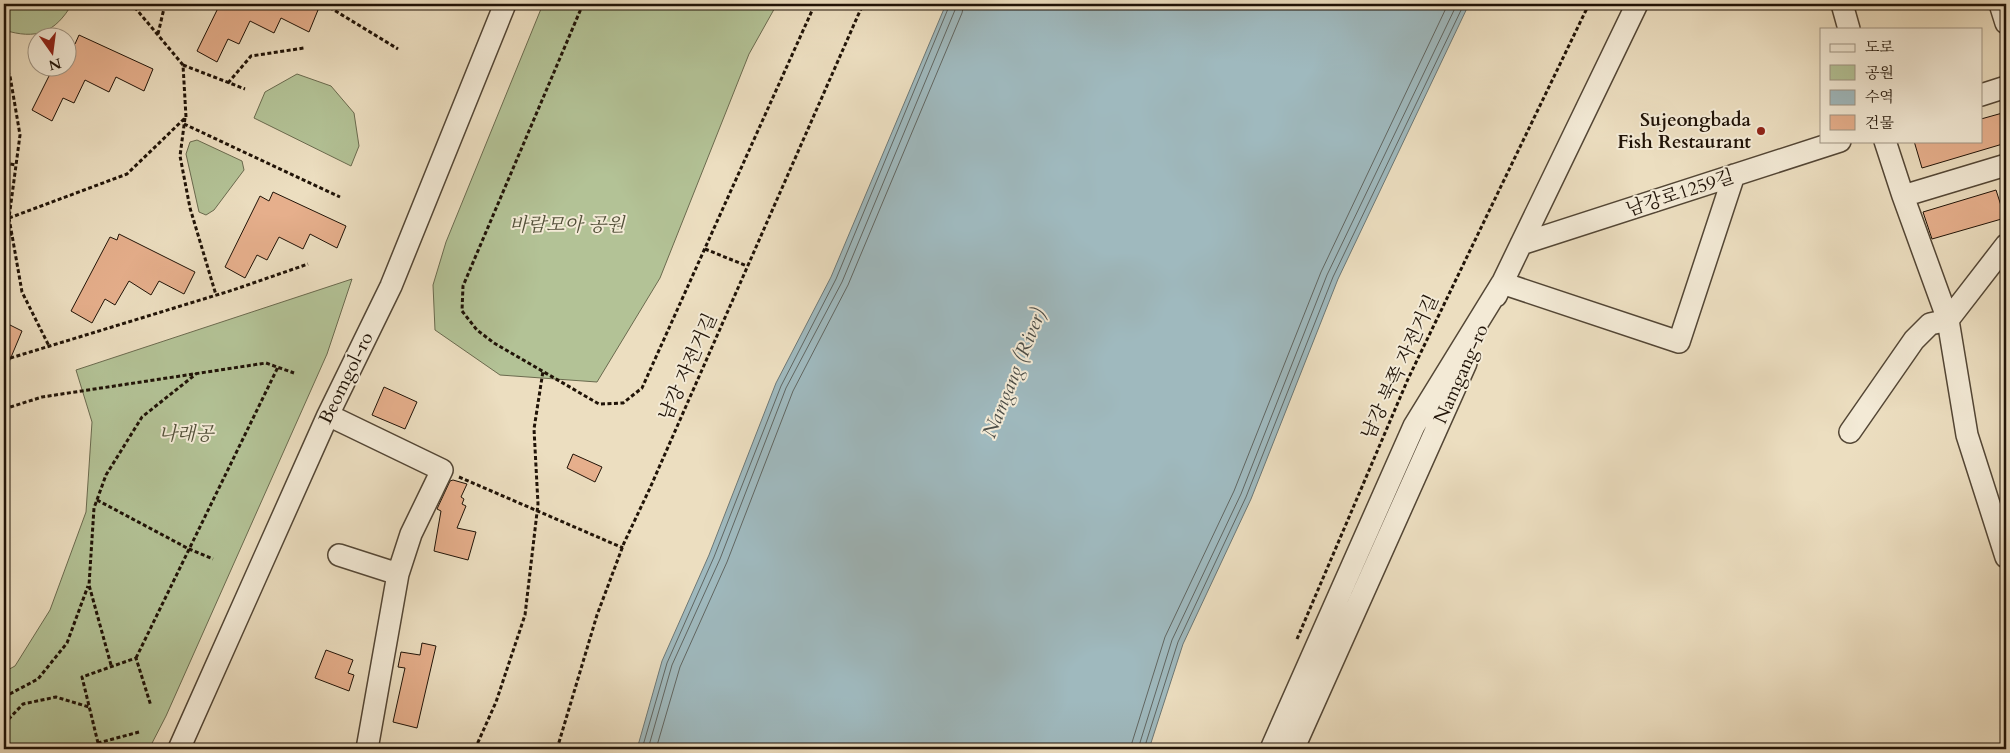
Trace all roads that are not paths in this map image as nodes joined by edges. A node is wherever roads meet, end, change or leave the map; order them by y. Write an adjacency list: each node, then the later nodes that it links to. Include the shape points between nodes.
1 (505, 4): 18 (street, Beomgol-ro, via 391,286)
2 (1637, 4): 14 (street, Namgang-ro)
3 (1842, 4): 6 (street)
4 (2000, 4): 5 (street)
5 (2006, 23)
6 (1850, 28)
7 (2006, 87): 8 (street)
8 (1982, 95)
9 (1837, 142): 12 (street, 남강로1259길)
10 (1885, 142): 13 (street)
11 (2006, 165): 13 (street)
12 (1734, 175): 14 (street, 남강로1259길); 16 (street, via 1679,342)
13 (1903, 196): 17 (street)
14 (1521, 244): 16 (street, Namgang-ro)
15 (2006, 246): 17 (street)
16 (1502, 283): 25 (street, via 1414,426); 26 (street, Namgang-ro)
17 (1948, 320): 19 (street, via 1930,324 1914,340); 21 (street, via 1967,436)
18 (328, 415): 22 (street, via 442,470 411,534); 23 (street, Beomgol-ro)
19 (1850, 432)
20 (339, 555): 22 (street)
21 (2006, 558)
22 (398, 574): 24 (street)
23 (179, 749)
24 (368, 749)
25 (1271, 749)
26 (1294, 749)

